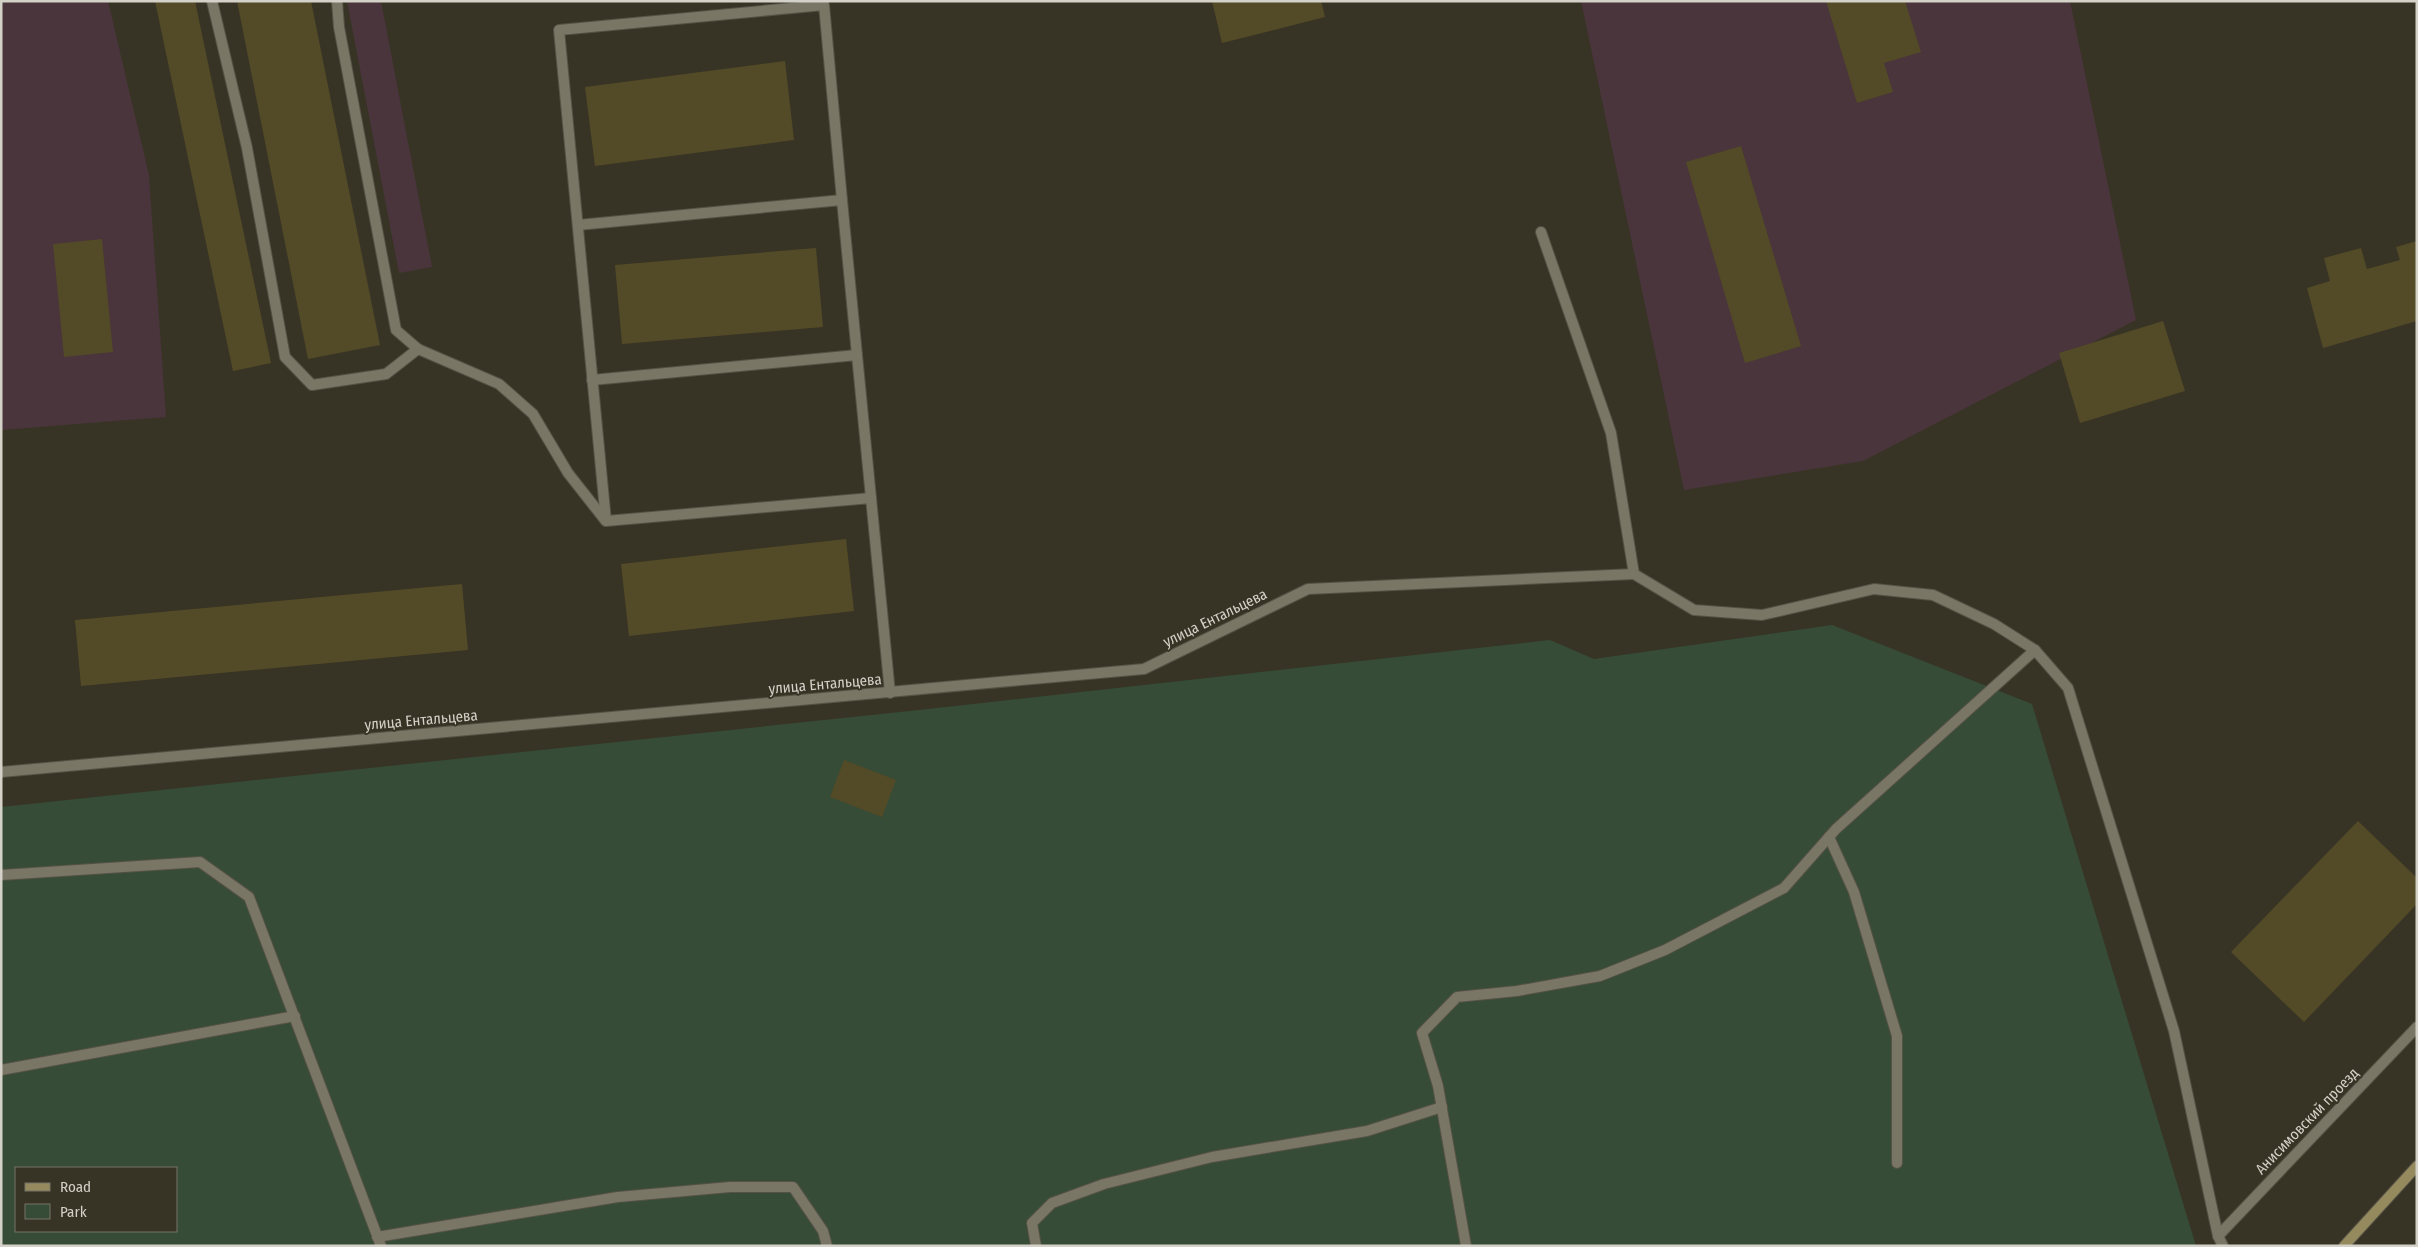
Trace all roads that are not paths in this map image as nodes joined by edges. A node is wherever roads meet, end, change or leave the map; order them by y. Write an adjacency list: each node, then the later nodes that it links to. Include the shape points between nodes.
1 (212, 1): 6 (street, via 247,148 286,356 312,385 386,374)
2 (336, 1): 6 (street, via 396,330)
3 (842, 200): 4 (street); 4 (street, via 824,5 559,30); 7 (street)
4 (578, 225): 8 (street)
5 (1541, 232): 11 (street, via 1611,433)
6 (418, 349): 10 (street, via 499,384 533,414 568,473)
7 (857, 355): 8 (street); 9 (street)
8 (592, 380): 10 (street)
9 (871, 498): 10 (street); 13 (street)
10 (606, 520)
11 (1634, 574): 12 (street, via 1694,610 1762,616 1874,589 1932,595 1994,624); 13 (street, улица Ентальцева, via 1308,589 1144,669)
12 (2035, 650): 15 (street); 23 (street, via 2068,688 2174,1031)
13 (890, 693): 14 (street, улица Ентальцева)
14 (1, 772)
15 (1829, 837): 20 (street, via 1784,888 1665,950 1600,976 1516,991 1457,997 1422,1034); 21 (street, via 1854,892 1897,1036)
16 (1, 875): 17 (street, via 200,862 249,898)
17 (295, 1016): 19 (street); 24 (street)
18 (2417, 1027): 23 (street, Анисимовский проезд)
19 (1, 1070)
20 (1442, 1107): 26 (street, via 1367,1131 1212,1157 1104,1184 1052,1203 1032,1223); 27 (street)
21 (1897, 1163)
22 (2417, 1166): 29 (street)
23 (2218, 1236): 28 (street)
24 (379, 1241): 25 (street, via 618,1197 730,1187 792,1187 823,1231)
25 (827, 1246)
26 (1036, 1246)
27 (1466, 1246)
28 (2223, 1246)
29 (2344, 1246)

